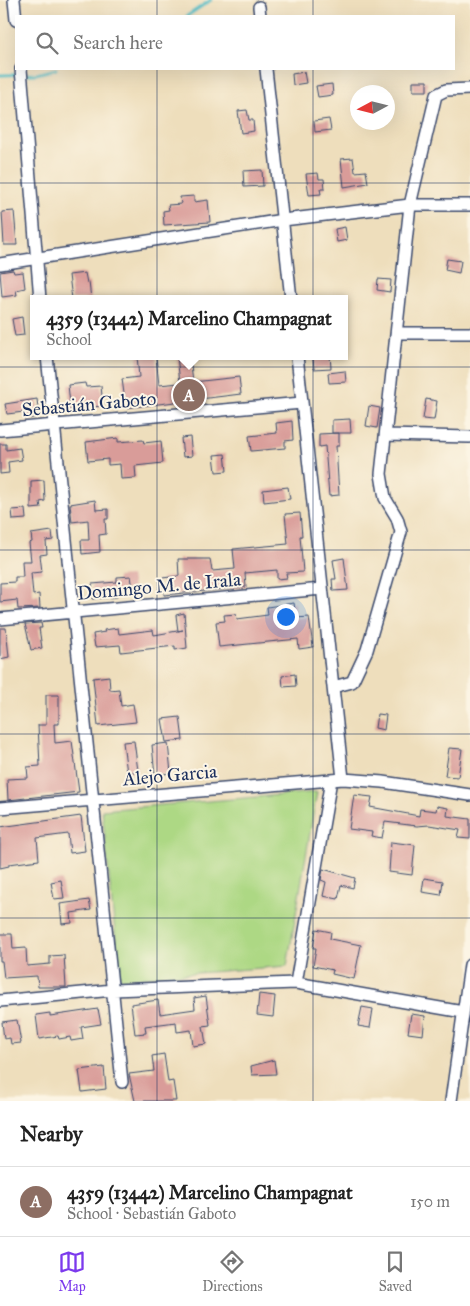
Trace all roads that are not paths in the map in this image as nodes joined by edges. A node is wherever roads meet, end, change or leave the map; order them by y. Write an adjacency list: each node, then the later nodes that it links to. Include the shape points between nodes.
1 (14, 0): 2 (street)
2 (16, 15)
3 (21, 70): 9 (street)
4 (266, 70): 8 (street)
5 (470, 89): 6 (street, via 446,90 436,95)
6 (410, 205): 7 (street); 8 (street); 13 (street)
7 (470, 205)
8 (284, 220): 9 (street); 12 (street)
9 (35, 258): 10 (street); 11 (street)
10 (0, 264)
11 (40, 295)
12 (291, 295)
13 (396, 333): 14 (street); 20 (street)
14 (470, 333)
15 (47, 360): 18 (street)
16 (297, 360): 17 (street)
17 (302, 403): 18 (street, Sebastián Gaboto); 22 (street)
18 (55, 424): 19 (street, Sebastián Gaboto); 23 (street)
19 (0, 430)
20 (386, 435): 21 (street); 25 (street, via 382,488 401,532 367,650 352,682)
21 (470, 437)
22 (322, 589): 23 (street, Domingo M. de Irala); 25 (street)
23 (74, 612): 24 (street, Domingo M. de Irala); 29 (street)
24 (0, 619)
25 (333, 687): 26 (street)
26 (343, 779): 27 (street, Alejo Garcia); 28 (street, Alejo Garcia)
27 (331, 780): 29 (street, Alejo Garcia); 32 (street)
28 (470, 795)
29 (94, 799): 30 (street, Alejo Garcia); 33 (street)
30 (0, 808)
31 (470, 965): 35 (street)
32 (296, 982): 33 (street); 35 (street)
33 (113, 990): 34 (street); 36 (street)
34 (0, 1001)
35 (464, 1012): 37 (street)
36 (122, 1082)
37 (451, 1101)

